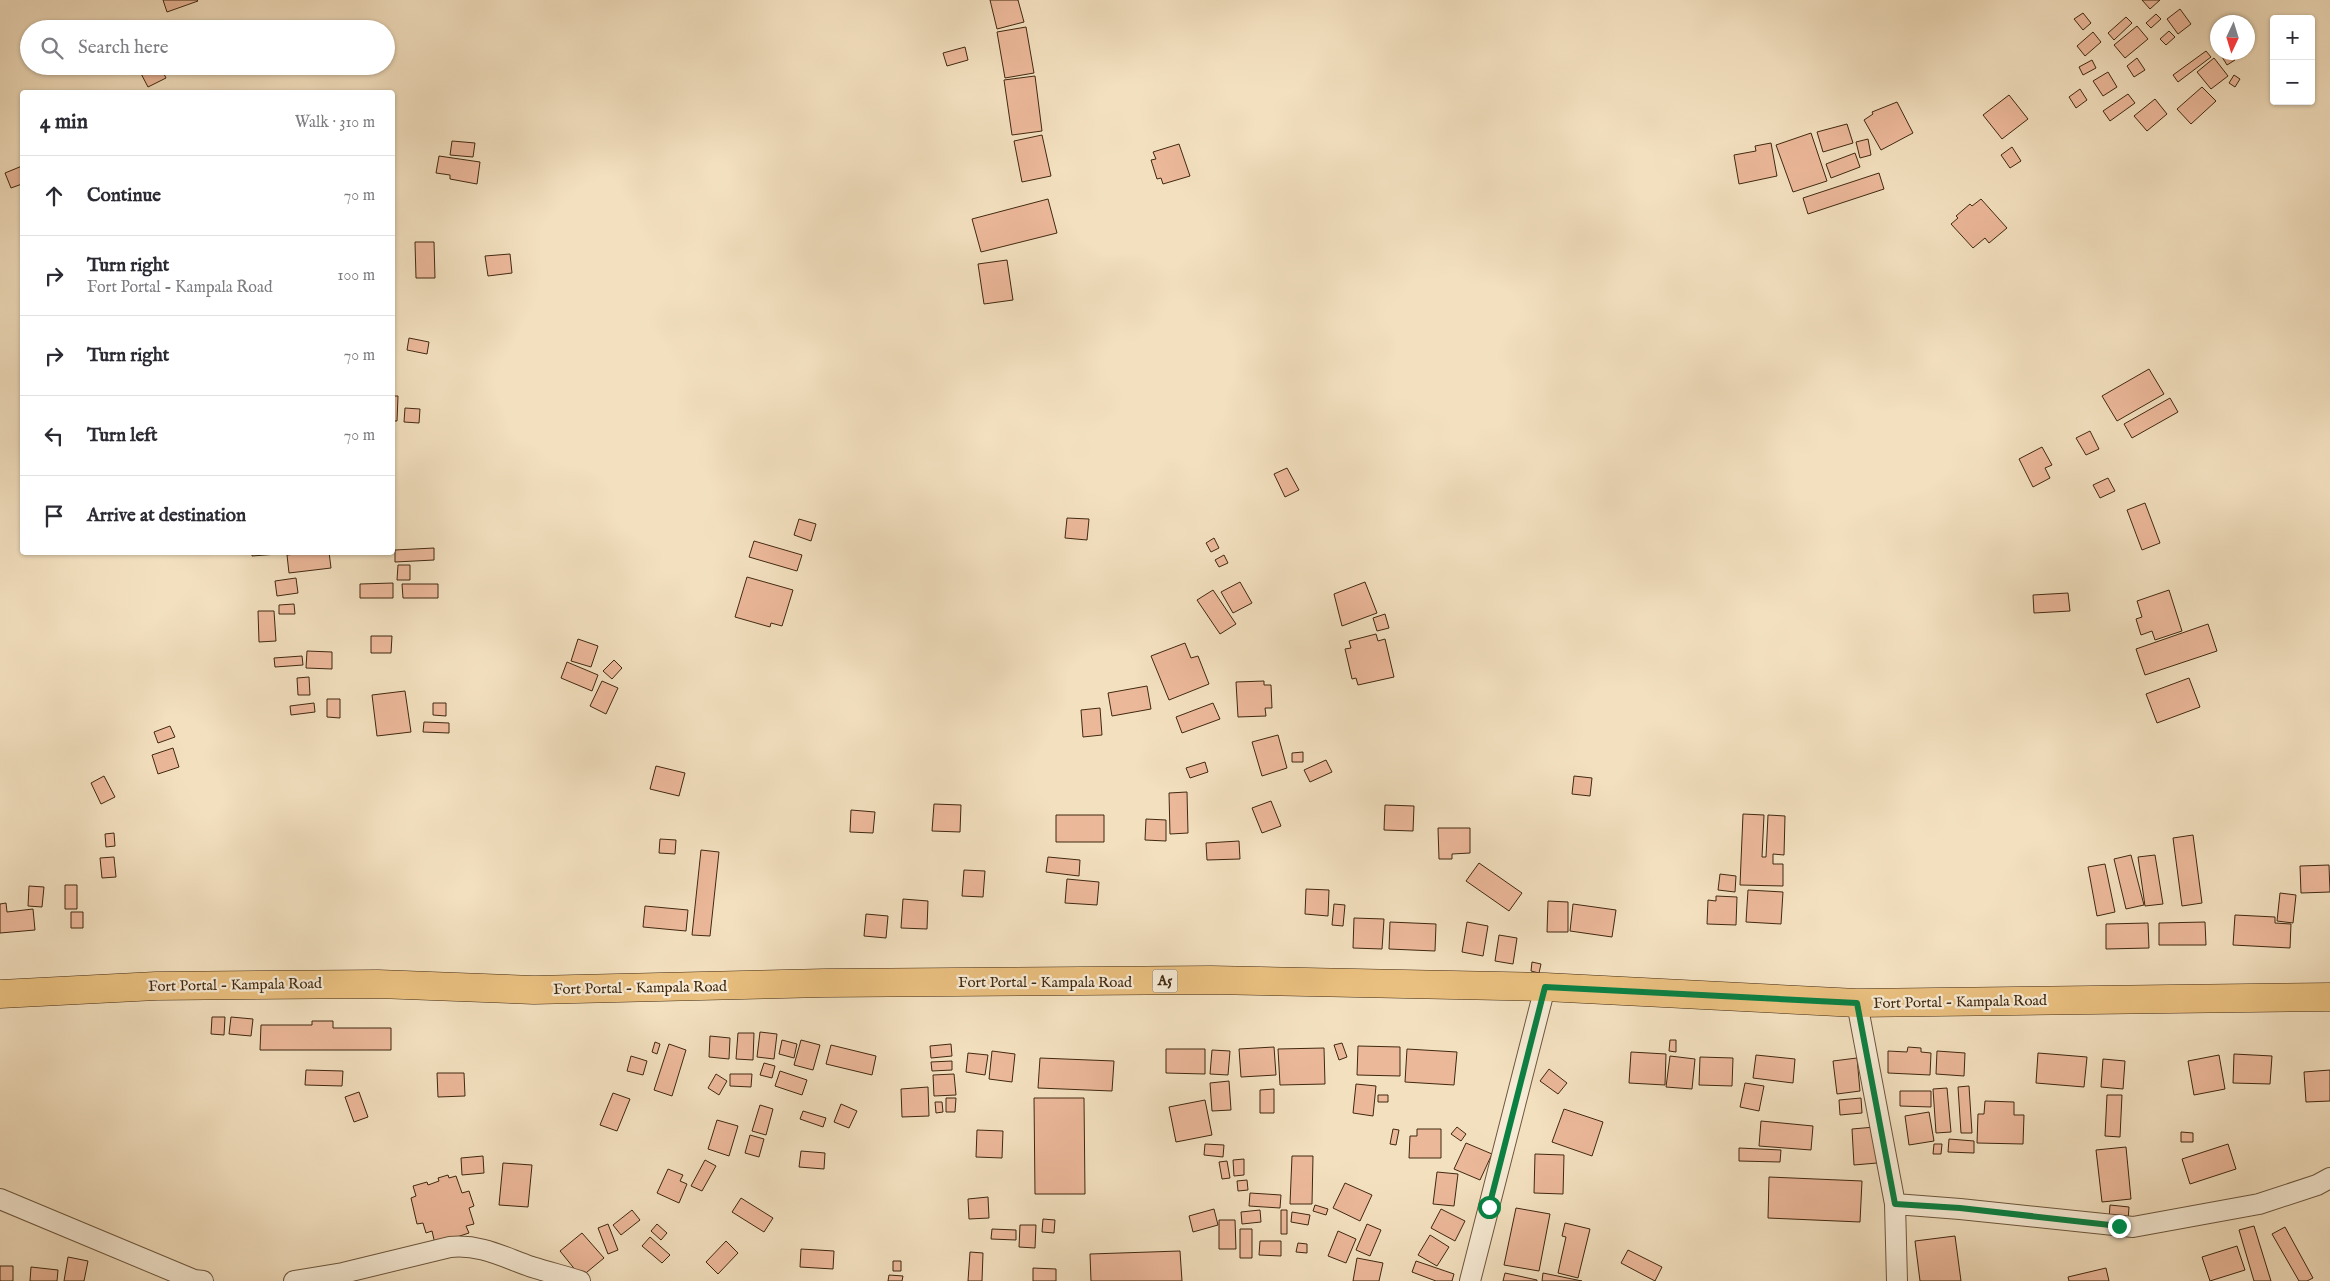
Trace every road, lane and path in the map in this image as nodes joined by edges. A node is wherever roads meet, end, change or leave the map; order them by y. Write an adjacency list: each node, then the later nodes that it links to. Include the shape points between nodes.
1 (1545, 987): 2 (main road, Fort Portal - Kampala Road / A5, via 1201,980 825,983 534,990 378,984 156,986); 4 (main road, Fort Portal - Kampala Road / A5); 11 (street)
2 (0, 994)
3 (2330, 997): 4 (main road, Fort Portal - Kampala Road / A5)
4 (1857, 1003): 7 (street)
5 (2330, 1178): 7 (street, via 2259,1204 2133,1227)
6 (0, 1199): 8 (street)
7 (1895, 1204): 12 (street)
8 (203, 1281)
9 (294, 1281): 10 (street, via 463,1245 488,1249 535,1268)
10 (580, 1281)
11 (1470, 1281)
12 (1897, 1281)

